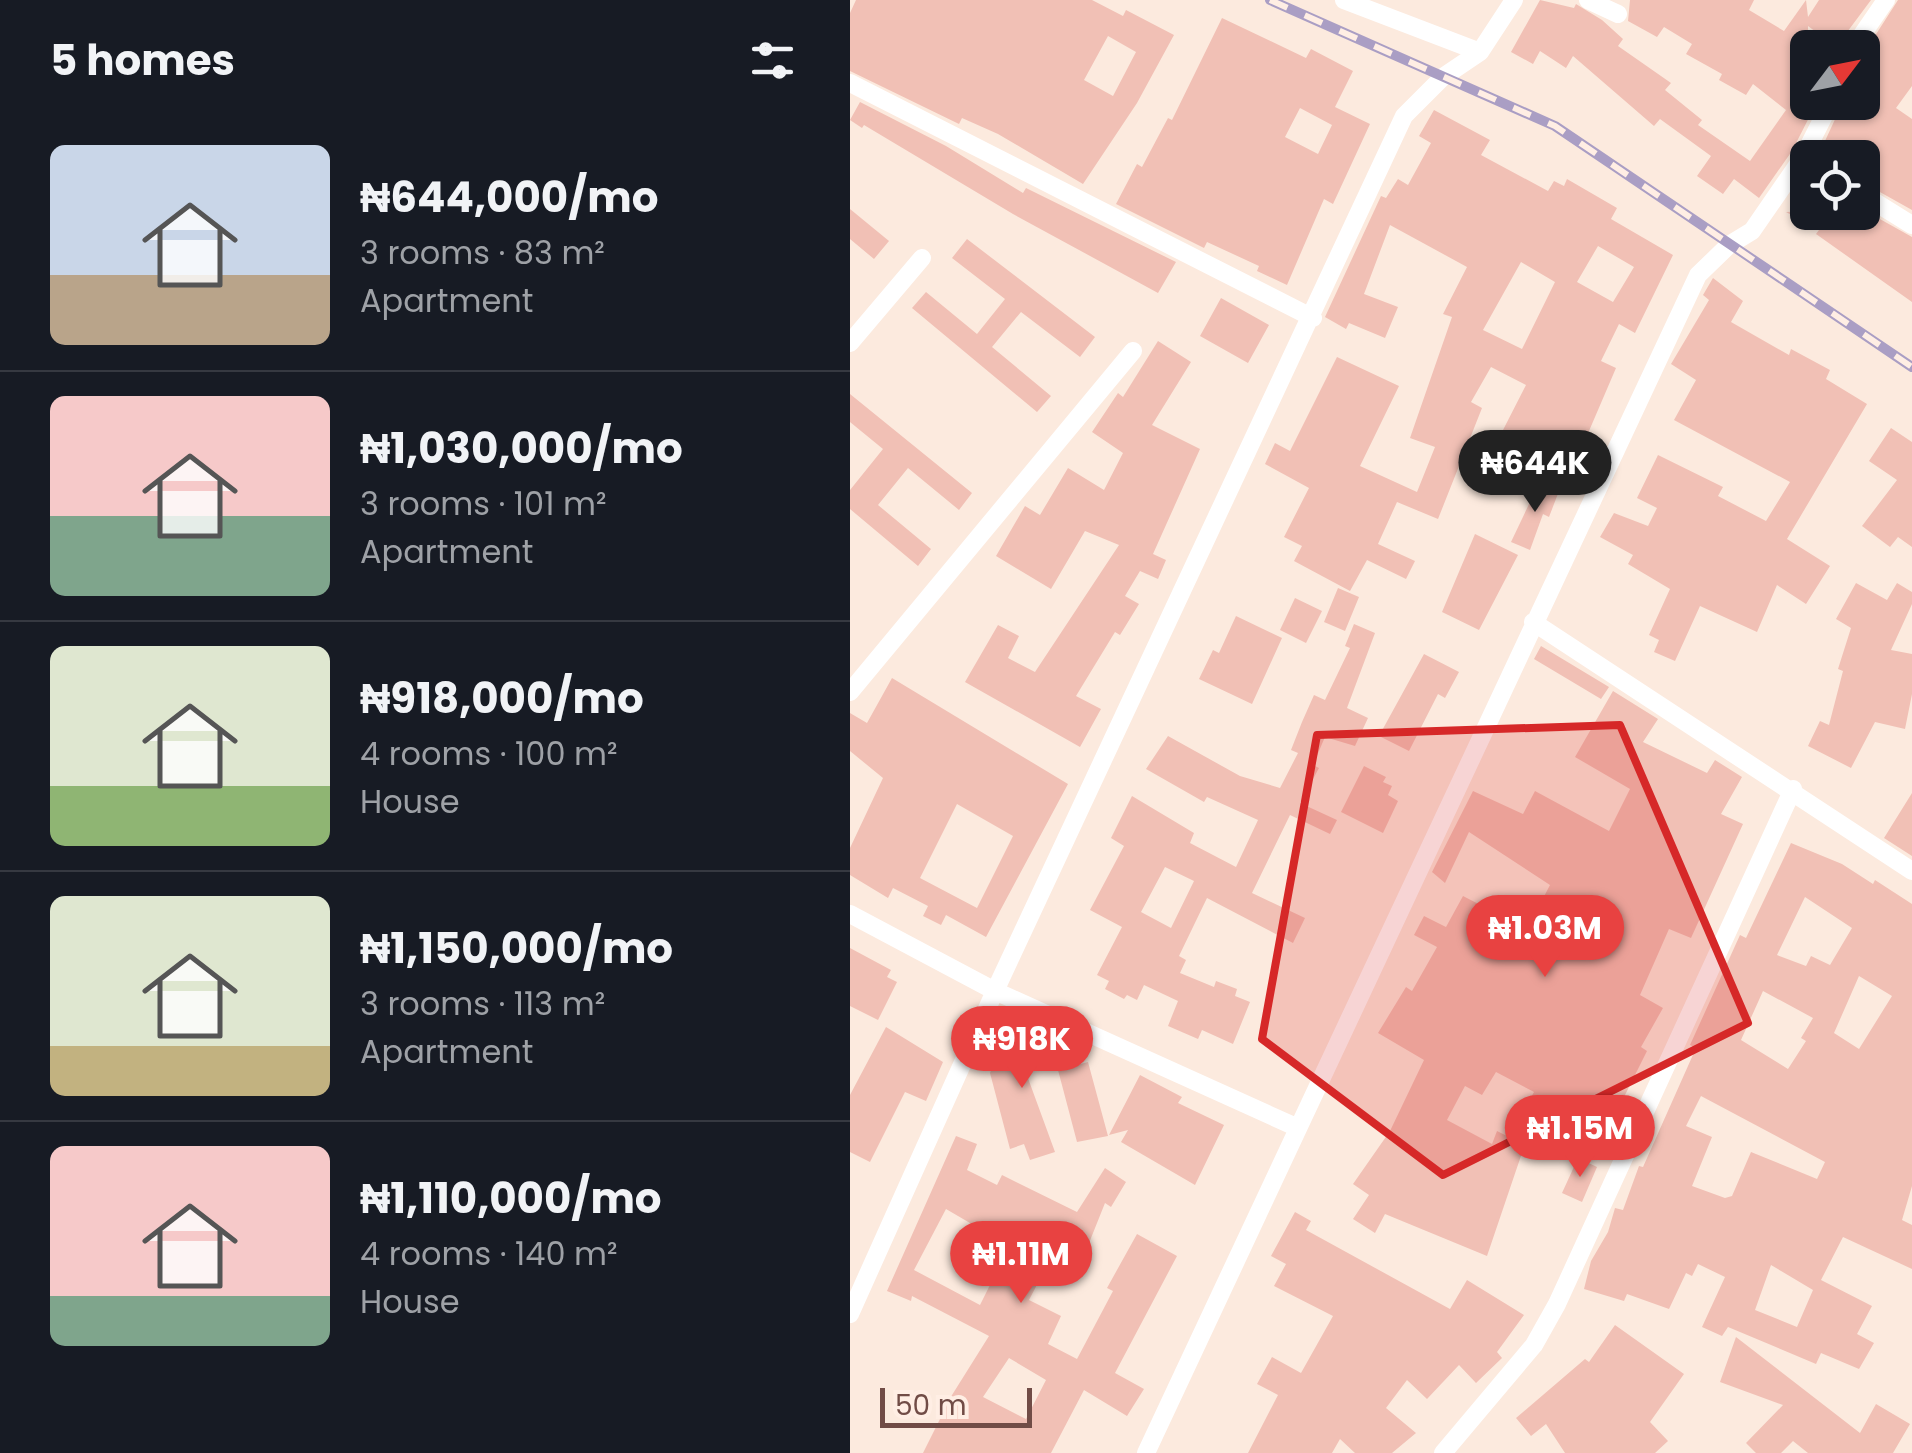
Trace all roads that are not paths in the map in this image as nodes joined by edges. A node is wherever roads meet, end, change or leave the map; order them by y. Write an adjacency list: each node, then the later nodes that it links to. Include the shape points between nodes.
1 (1344, 0): 7 (street)
2 (1514, 0): 7 (street)
3 (1588, 0): 5 (street)
4 (1886, 0): 6 (street)
5 (1618, 14)
6 (1865, 30)
7 (1480, 52): 13 (street, via 1443,76 1404,116)
8 (850, 83): 13 (street)
9 (1790, 179): 16 (street, via 1752,231 1698,275)
10 (1880, 205): 11 (street)
11 (1912, 225)
12 (922, 258): 14 (street)
13 (1313, 318): 21 (street)
14 (850, 342)
15 (1133, 351): 17 (street)
16 (1533, 622): 18 (street); 22 (street)
17 (850, 692)
18 (1794, 789): 19 (street); 25 (street, via 1557,1304 1534,1345)
19 (1912, 872)
20 (850, 914): 21 (street)
21 (995, 991): 22 (street); 23 (street)
22 (1296, 1127): 24 (street)
23 (850, 1314)
24 (1146, 1453)
25 (1443, 1453)

